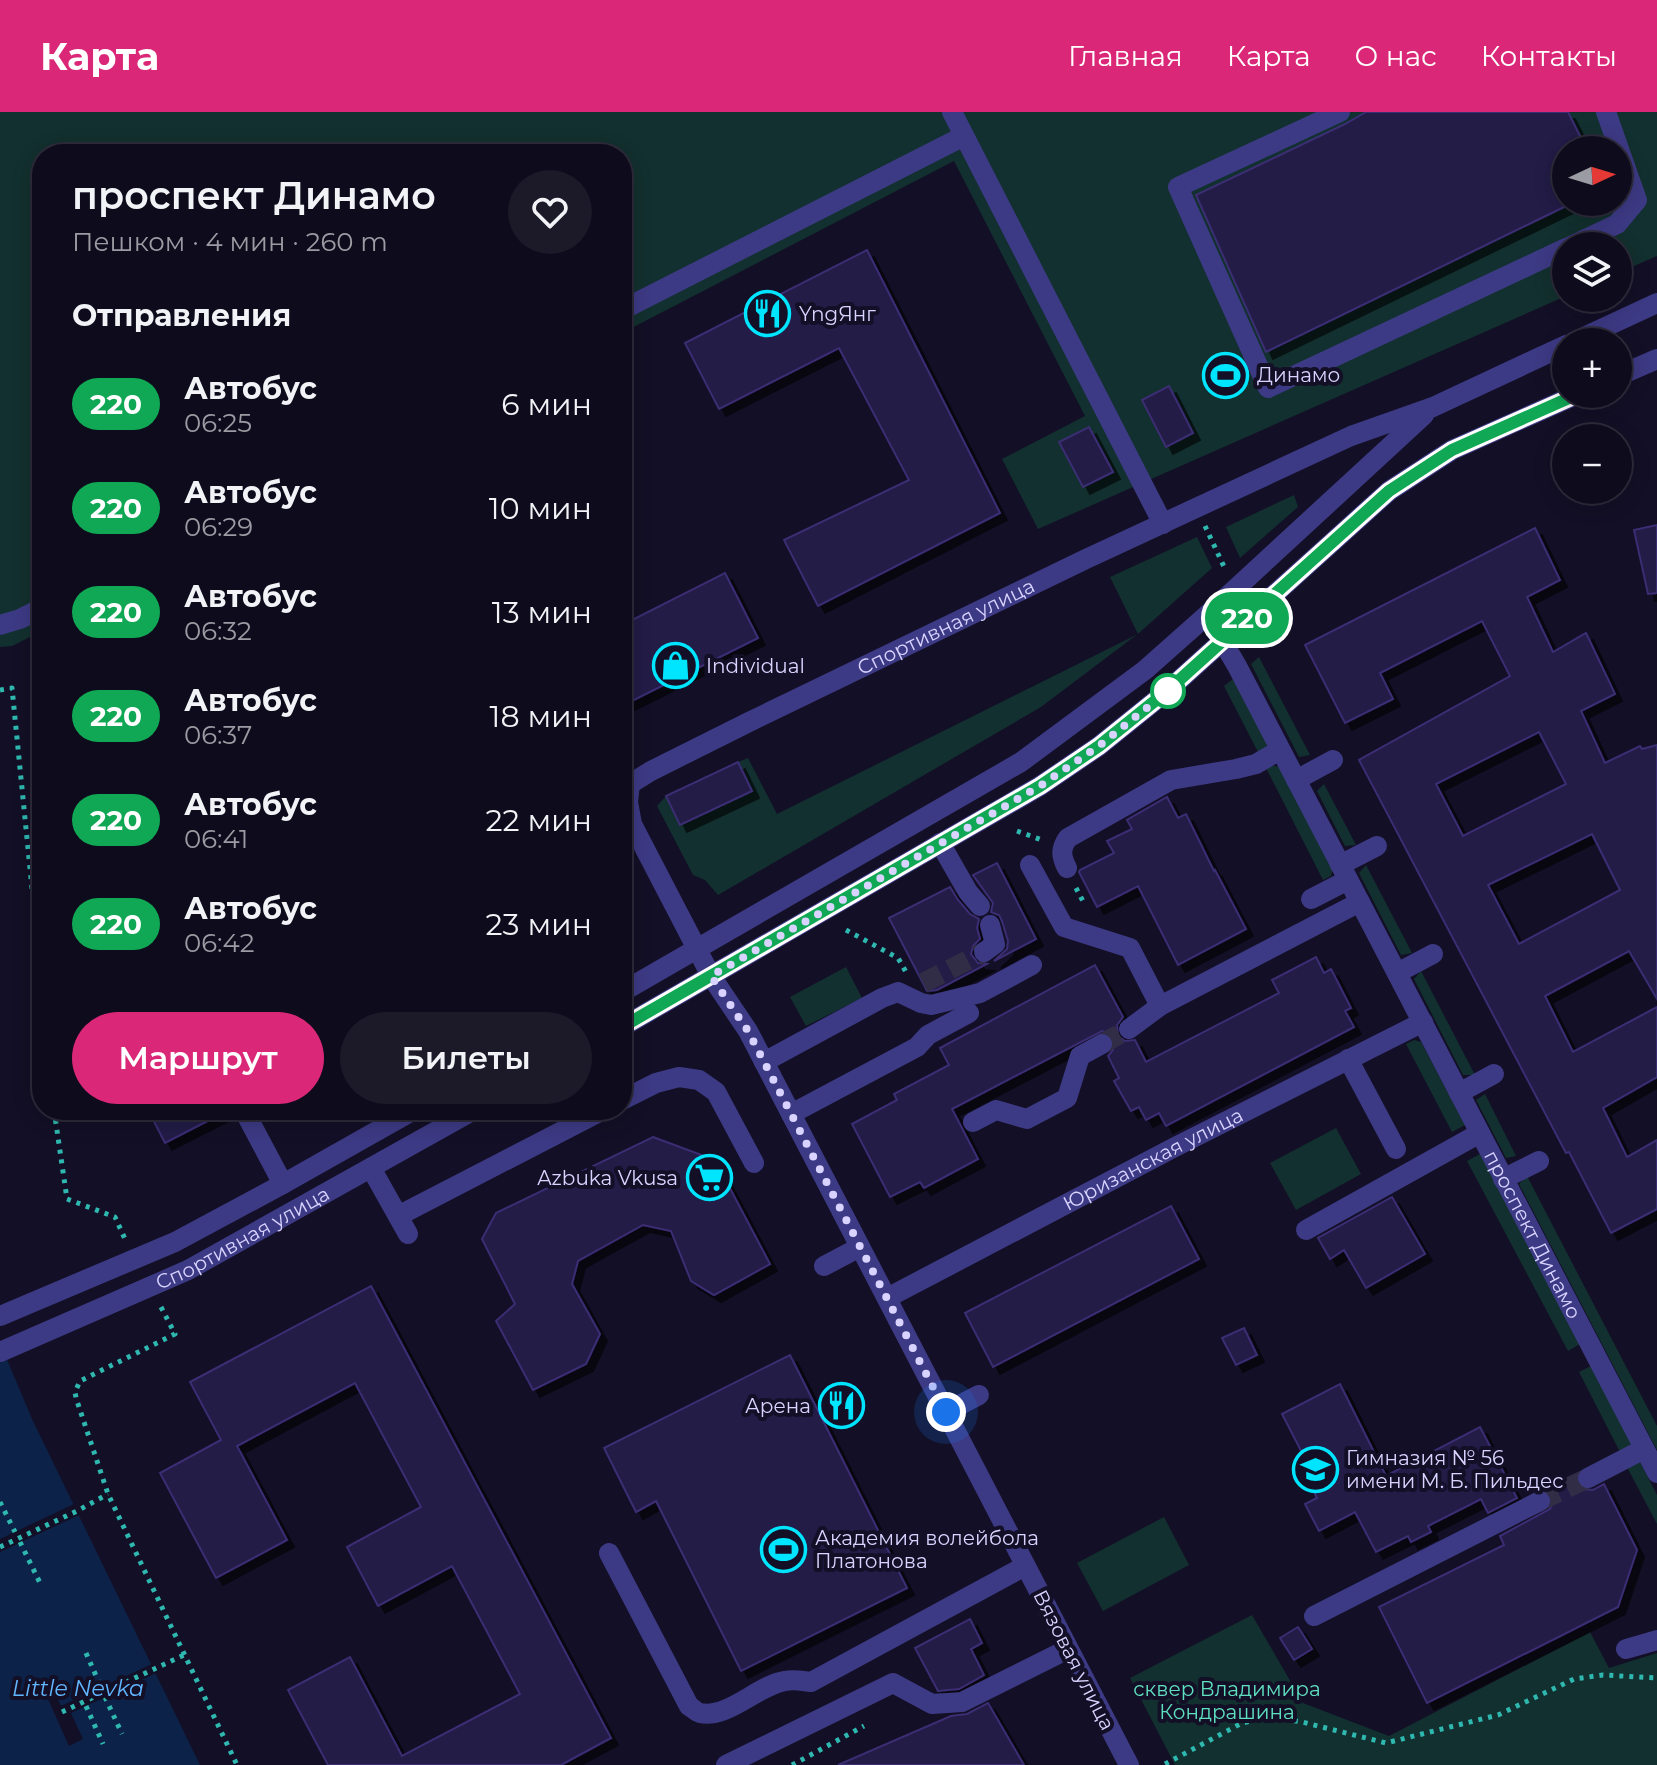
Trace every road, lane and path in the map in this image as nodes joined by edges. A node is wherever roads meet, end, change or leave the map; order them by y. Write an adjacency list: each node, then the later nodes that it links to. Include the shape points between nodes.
1 (952, 112): 4 (street)
2 (1340, 112): 6 (street, via 1178,187 1268,388)
3 (1606, 112): 5 (street, via 1637,200 1617,224)
4 (964, 136): 8 (street); 15 (street)
5 (1600, 232)
6 (1552, 255)
7 (1657, 303): 9 (street)
8 (632, 305)
9 (1603, 328)
10 (1552, 352): 14 (street, Спортивная улица)
11 (1657, 359): 12 (street)
12 (1632, 370)
13 (1552, 406): 21 (street, Спортивная улица, via 1452,450 1389,491)
14 (1433, 407): 15 (street, Спортивная улица, via 1351,436); 19 (street, Спортивная улица)
15 (1163, 524): 26 (street, Спортивная улица)
16 (1205, 525): 17 (path)
17 (1226, 571)
18 (32, 613): 20 (street)
19 (1207, 615): 21 (street, проспект Динамо); 42 (street, Спортивная улица, via 1145,670 1021,762)
20 (0, 625)
21 (1224, 641): 23 (street, проспект Динамо); 28 (street, Спортивная улица, via 1099,746)
22 (0, 690): 33 (path, via 12,688)
23 (1280, 750): 25 (street, проспект Динамо); 31 (street, via 1256,764 1171,780 1068,838 1061,858)
24 (1333, 760): 25 (street)
25 (1296, 780): 32 (street, проспект Динамо)
26 (632, 783)
27 (632, 824): 42 (street, Спортивная улица)
28 (940, 843): 36 (street); 42 (street, Спортивная улица)
29 (1377, 846): 32 (street)
30 (1030, 865): 48 (street, via 1064,927 1130,948)
31 (1067, 868)
32 (1344, 872): 34 (street); 35 (street, проспект Динамо)
33 (32, 889)
34 (1311, 899)
35 (1360, 902): 44 (street, проспект Динамо); 48 (street)
36 (980, 906)
37 (990, 925): 39 (street, via 995,944)
38 (846, 930): 41 (path)
39 (984, 952)
40 (1433, 954): 44 (street)
41 (898, 958)
42 (704, 963): 46 (street, Спортивная улица); 50 (street, Спортивная улица); 55 (street, Вязовая улица)
43 (1032, 965): 47 (street, via 980,993 931,1005)
44 (1397, 973): 51 (street, проспект Динамо)
45 (923, 983): 47 (street)
46 (632, 988)
47 (898, 992): 55 (street)
48 (1160, 1006): 52 (street)
49 (969, 1013): 59 (street)
50 (632, 1019)
51 (1423, 1022): 54 (street, Юризанская улица); 57 (street, проспект Динамо)
52 (1129, 1029)
53 (1102, 1044): 65 (street, via 1080,1056 1067,1098 1027,1119 996,1110)
54 (1348, 1059): 67 (street); 77 (street, Юризанская улица)
55 (764, 1062): 59 (street, Вязовая улица)
56 (1494, 1074): 57 (street)
57 (1459, 1093): 66 (street, проспект Динамо)
58 (632, 1094): 69 (street, via 679,1077 699,1080 716,1092)
59 (791, 1114): 75 (street, Вязовая улица)
60 (55, 1120): 74 (path, via 67,1199 115,1217)
61 (249, 1120): 72 (street)
62 (396, 1120): 72 (street, Спортивная улица)
63 (456, 1120): 70 (street, Спортивная улица)
64 (586, 1120): 70 (street, via 403,1225)
65 (973, 1122)
66 (1480, 1133): 71 (street, проспект Динамо); 73 (street)
67 (1396, 1149)
68 (1539, 1161): 71 (street)
69 (754, 1163)
70 (371, 1168): 80 (street, Спортивная улица, via 188,1270)
71 (1503, 1179): 83 (street, проспект Динамо)
72 (283, 1184): 79 (street, Спортивная улица, via 175,1242)
73 (1306, 1230)
74 (125, 1239)
75 (860, 1247): 76 (street); 77 (street, Вязовая улица)
76 (824, 1266)
77 (887, 1298): 82 (street, Вязовая улица)
78 (161, 1307): 86 (path, via 175,1334 77,1385 76,1398)
79 (0, 1316)
80 (2, 1352)
81 (979, 1395): 82 (street)
82 (946, 1412): 93 (street, Вязовая улица)
83 (1644, 1449): 84 (street, проспект Динамо); 85 (street)
84 (1657, 1473)
85 (1588, 1478)
86 (108, 1494): 91 (path); 100 (path)
87 (1540, 1501): 95 (street)
88 (0, 1502): 89 (path)
89 (15, 1532)
90 (20, 1542): 94 (path)
91 (0, 1547)
92 (609, 1553): 93 (street, via 689,1706 701,1713 730,1707 783,1681 811,1682)
93 (1025, 1566): 97 (street, Вязовая улица)
94 (41, 1585)
95 (1314, 1616)
96 (1657, 1640): 98 (street)
97 (1068, 1649): 111 (street, via 962,1702 932,1704 893,1683); 113 (street, Вязовая улица)
98 (1626, 1649)
99 (86, 1653): 102 (path)
100 (184, 1655): 105 (path); 110 (path)
101 (1657, 1678): 109 (path, via 1574,1679 1498,1715 1386,1743 1271,1717 1242,1723)
102 (101, 1687)
103 (105, 1697): 107 (path)
104 (86, 1706): 108 (path)
105 (62, 1712)
106 (874, 1721): 112 (path)
107 (122, 1734)
108 (103, 1744)
109 (1165, 1764)
110 (237, 1765)
111 (726, 1765)
112 (792, 1765)
113 (1129, 1765)

